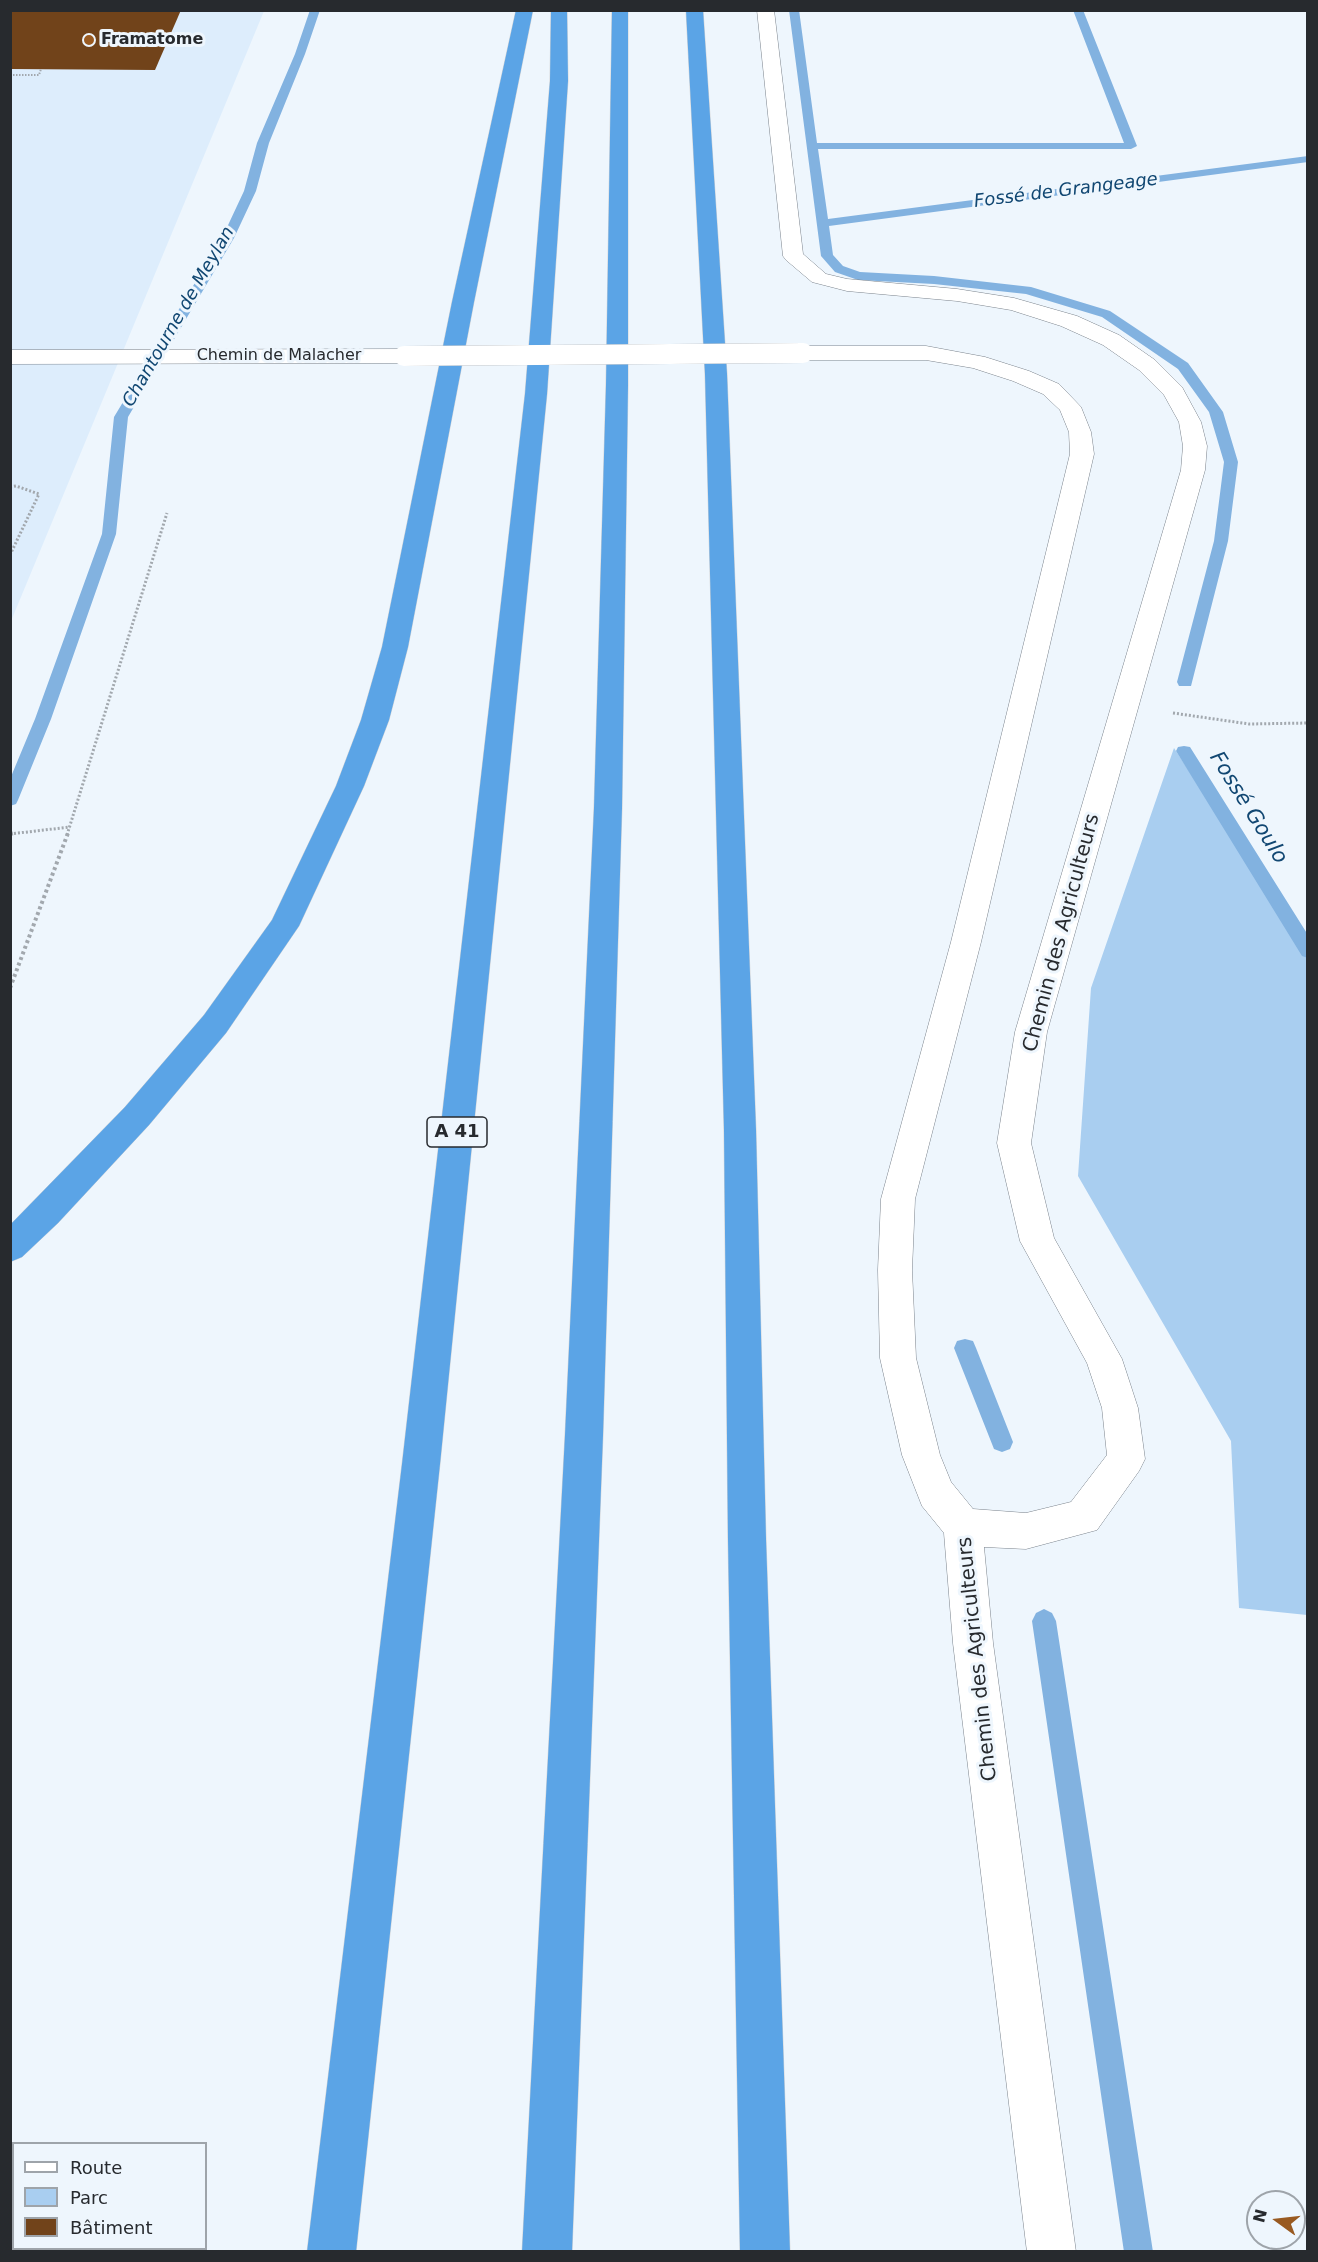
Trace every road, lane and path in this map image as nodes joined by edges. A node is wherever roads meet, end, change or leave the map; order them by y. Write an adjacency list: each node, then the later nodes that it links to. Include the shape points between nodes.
1 (525, 10): 17 (highway, via 395,647 375,720 350,786 284,926 215,1024 137,1116)
2 (559, 10): 19 (highway, A 41, via 560,81 536,394 421,1464)
3 (620, 10): 20 (highway, via 608,808)
4 (694, 10): 21 (highway, via 716,374 740,1130)
5 (765, 10): 12 (street, Chemin des Agriculteurs, via 793,256 819,278 848,285 1014,304 1069,321 1111,340 1147,365 1174,392 1190,422 1195,446 1193,470)
6 (41, 69): 7 (path, via 39,75)
7 (10, 75)
8 (10, 357): 18 (street, Chemin de Malacher, bridge, via 926,353 976,362 1021,376 1051,389 1070,407 1080,432 1080,465 968,931 898,1199 898,1358 921,1455 936,1492)
9 (10, 487): 11 (path, via 39,494)
10 (167, 513): 14 (path)
11 (10, 555)
12 (1125, 707): 13 (path, via 1249,724); 18 (street, Chemin des Agriculteurs, via 1031,1032 1014,1143 1037,1241 1104,1359 1120,1408 1126,1459 1083,1517 1026,1531)
13 (1308, 723)
14 (70, 827): 15 (path); 16 (path)
15 (10, 834)
16 (10, 988)
17 (10, 1247)
18 (963, 1527): 22 (street, Chemin des Agriculteurs, via 973,1643)
19 (331, 2252)
20 (547, 2252)
21 (765, 2252)
22 (1052, 2252)

